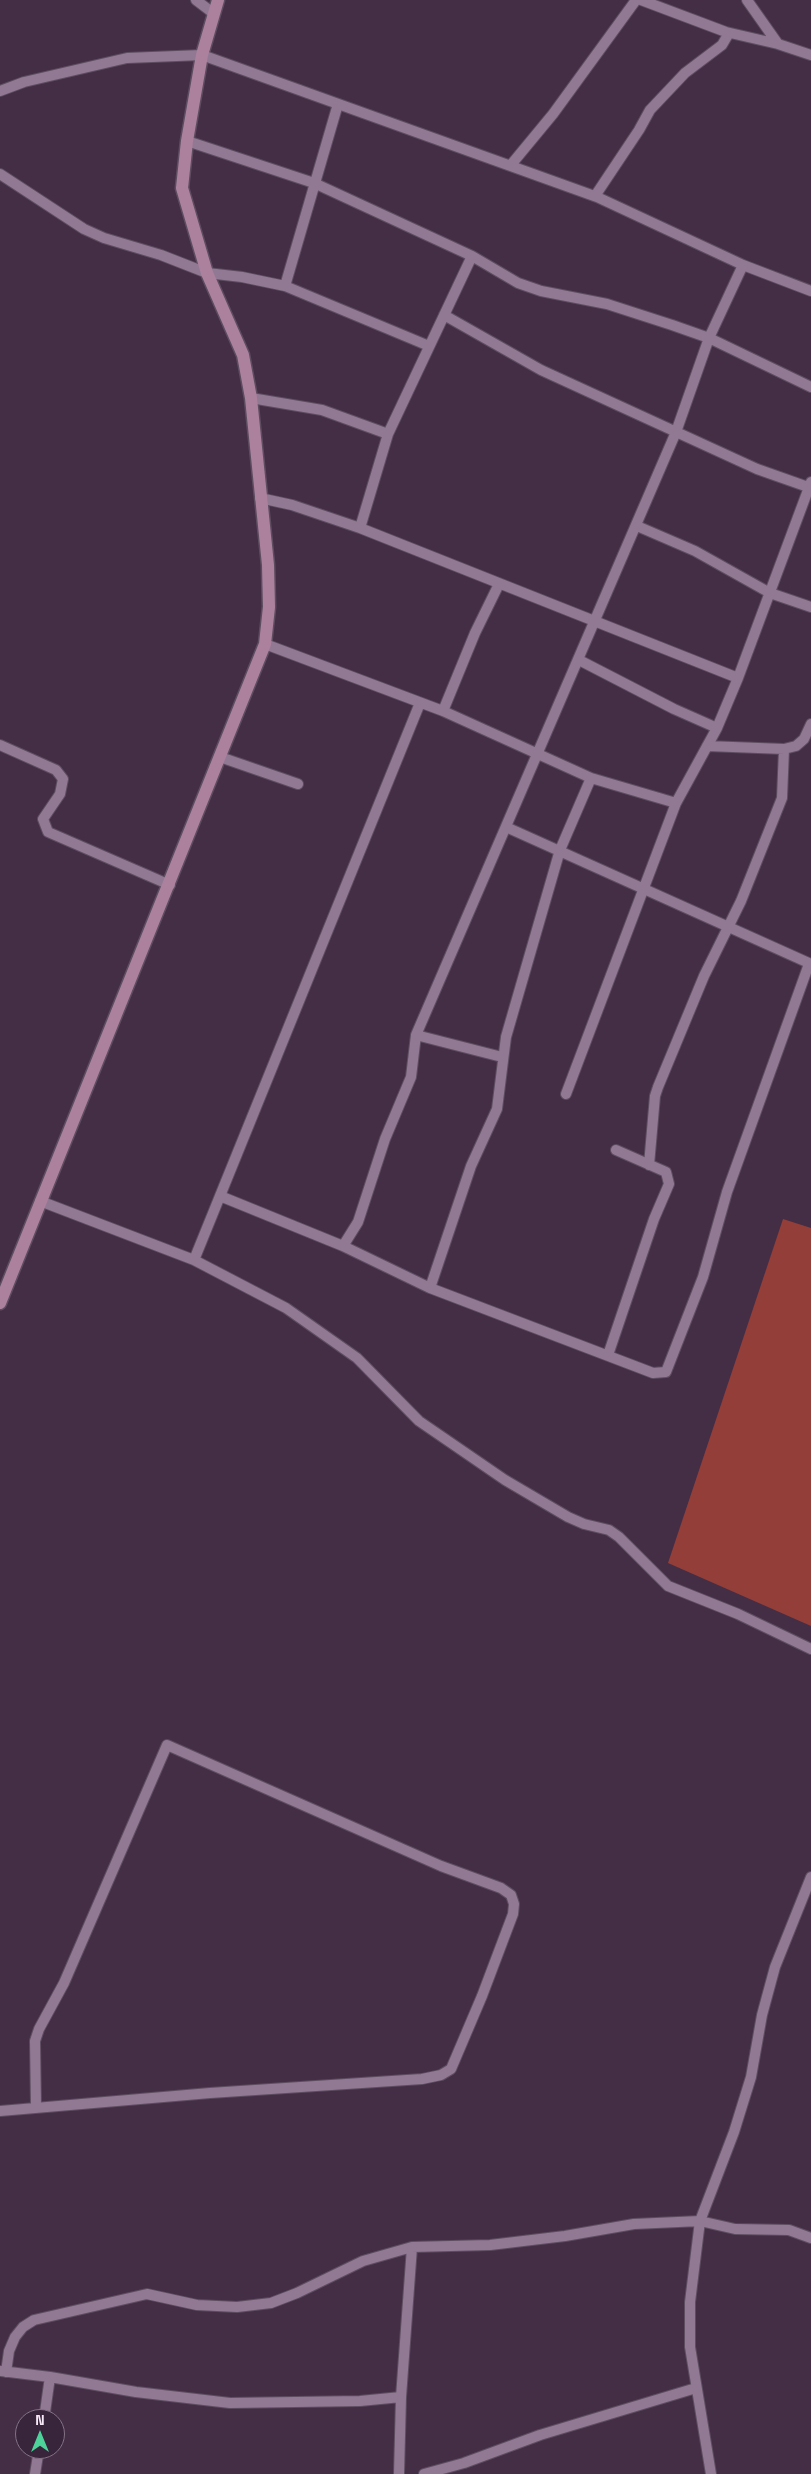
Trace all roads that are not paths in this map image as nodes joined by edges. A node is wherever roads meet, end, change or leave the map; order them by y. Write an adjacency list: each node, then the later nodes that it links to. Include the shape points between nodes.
1 (196, 0): 6 (street)
2 (218, 0): 6 (main road)
3 (636, 0): 14 (street, via 553,114)
4 (641, 0): 7 (street)
5 (747, 0): 8 (street)
6 (213, 14): 9 (main road)
7 (729, 33): 8 (street); 17 (street, via 722,45 685,73 650,110)
8 (778, 44): 10 (street)
9 (202, 55): 11 (street, via 127,58 24,82); 12 (street); 13 (main road)
10 (811, 55)
11 (0, 91)
12 (338, 104): 14 (street); 16 (street)
13 (187, 141): 16 (street); 20 (main road, via 182,188)
14 (510, 166): 17 (street)
15 (0, 174): 20 (street, via 104,238)
16 (314, 183): 18 (street); 21 (street)
17 (595, 196): 19 (street)
18 (472, 256): 23 (street); 24 (street, via 518,283 540,291 607,304)
19 (743, 265): 22 (street); 24 (street)
20 (207, 273): 21 (street); 27 (main road, via 241,348)
21 (284, 286): 25 (street)
22 (811, 292)
23 (444, 315): 25 (street); 28 (street, via 542,370)
24 (709, 338): 26 (street); 28 (street)
25 (429, 346): 29 (street)
26 (811, 387)
27 (250, 398): 29 (street, via 322,410); 31 (main road)
28 (676, 432): 30 (street, via 757,469); 32 (street)
29 (388, 434): 33 (street)
30 (810, 486): 35 (street)
31 (260, 498): 33 (street); 38 (main road, via 268,565 269,606)
32 (636, 526): 35 (street, via 695,550); 37 (street)
33 (360, 528): 34 (street)
34 (499, 584): 37 (street); 42 (street, via 475,632)
35 (770, 592): 36 (street); 40 (street)
36 (811, 607)
37 (594, 621): 39 (street); 40 (street)
38 (264, 644): 41 (street); 49 (main road)
39 (579, 660): 44 (street, via 674,710); 48 (street)
40 (738, 678): 44 (street)
41 (420, 703): 42 (street); 64 (street)
42 (443, 711): 48 (street)
43 (811, 724): 47 (street, via 804,739 796,746)
44 (717, 728): 46 (street)
45 (0, 746): 55 (street, via 56,770 63,779 60,794 43,819 48,832)
46 (707, 746): 47 (street); 52 (street)
47 (784, 749): 57 (street, via 782,798)
48 (538, 754): 50 (street); 53 (street)
49 (220, 757): 51 (street); 55 (main road)
50 (591, 778): 52 (street); 54 (street)
51 (298, 784)
52 (676, 803): 56 (street)
53 (506, 827): 54 (street); 59 (street)
54 (560, 850): 56 (street); 60 (street)
55 (170, 885): 65 (main road)
56 (644, 888): 57 (street); 61 (street)
57 (728, 926): 58 (street); 63 (street, via 655,1096)
58 (810, 964): 70 (street, via 727,1192 703,1277 670,1365 666,1372 653,1373)
59 (416, 1036): 60 (street); 66 (street, via 411,1077 384,1139 358,1222)
60 (502, 1057): 68 (street, via 497,1109 471,1166)
61 (566, 1094)
62 (616, 1150): 63 (street)
63 (649, 1165): 70 (street, via 666,1172 669,1184)
64 (220, 1196): 66 (street); 67 (street)
65 (40, 1202): 67 (street); 69 (main road)
66 (343, 1246): 68 (street)
67 (194, 1260): 71 (street, via 286,1308 318,1330 362,1363 419,1420 505,1480 568,1517 619,1536 668,1586 738,1614)
68 (430, 1288): 70 (street)
69 (0, 1303)
70 (608, 1355)
71 (811, 1649)
72 (811, 1877): 75 (street, via 775,1967 762,2014 751,2077)
73 (36, 2107): 73 (street, via 35,2041 39,2029 64,1983 167,1745 511,1895 513,1914 482,1996 451,2069 441,2075); 74 (street)
74 (0, 2111)
75 (700, 2221): 76 (street, via 735,2229 789,2230); 77 (street, via 634,2224 490,2244); 80 (street, via 690,2302 690,2347)
76 (811, 2238)
77 (412, 2247): 78 (street, via 363,2261 271,2303 237,2307 197,2305 147,2294 34,2320 14,2337); 81 (street)
78 (3, 2372): 79 (street)
79 (50, 2377): 81 (street, via 136,2392 230,2403 360,2401); 82 (street)
80 (696, 2388): 86 (street, via 592,2422 540,2435 464,2464); 87 (street)
81 (401, 2396): 85 (street)
82 (45, 2409)
83 (37, 2459): 84 (street)
84 (35, 2474)
85 (399, 2474)
86 (424, 2474)
87 (711, 2474)

